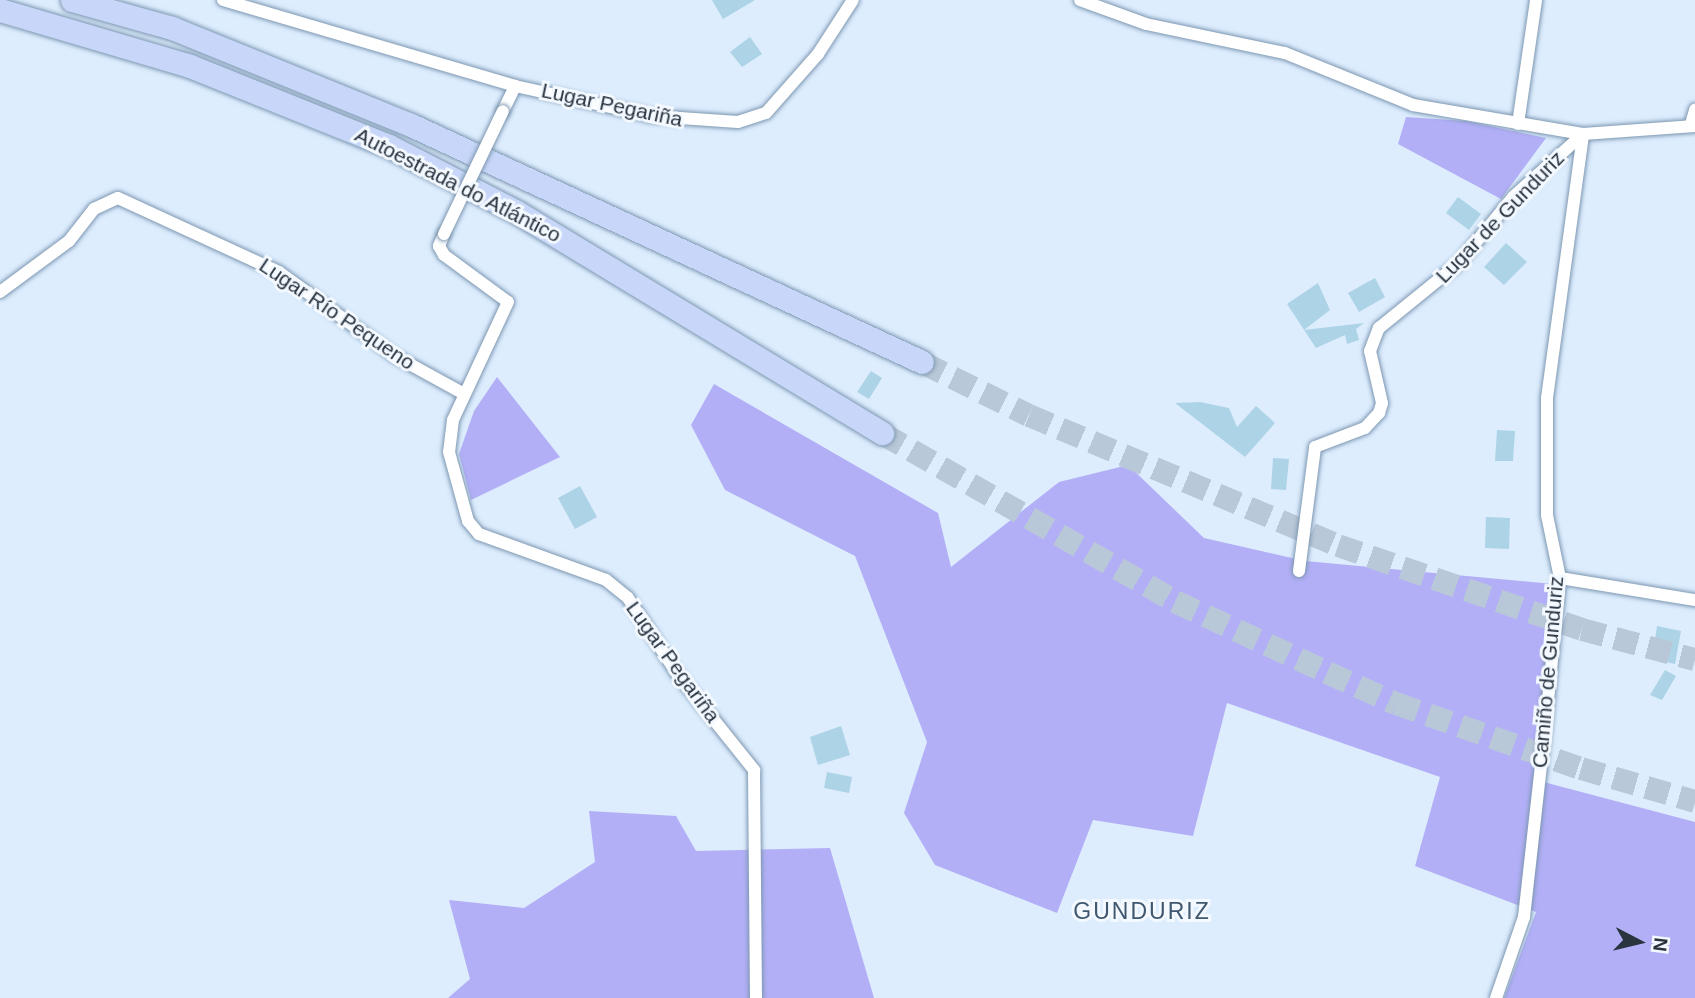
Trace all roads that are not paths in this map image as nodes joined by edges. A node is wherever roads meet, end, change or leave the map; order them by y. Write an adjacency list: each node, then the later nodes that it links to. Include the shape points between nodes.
1 (72, 0): 13 (highway, Autoestrada do Atlántico, via 172,28 359,103)
2 (223, 0): 7 (street)
3 (853, 0): 7 (street, Lugar Pegariña, via 818,54 766,113 738,122 651,116)
4 (1080, 0): 9 (street, via 1146,24 1285,53 1391,99)
5 (1536, 0): 9 (street)
6 (0, 10): 15 (highway, Autoestrada do Atlántico, via 190,66 389,146 529,219)
7 (515, 86): 14 (street, Lugar Pegariña, bridge, via 439,246 444,255 508,302)
8 (1695, 110): 10 (street)
9 (1518, 124): 11 (street)
10 (1693, 125): 11 (street)
11 (1583, 134): 16 (street, Lugar de Gunduriz, via 1513,197 1459,263 1379,328 1370,351 1382,403 1379,413 1365,428 1315,447); 17 (street, Camiño de Gunduriz, via 1544,456)
12 (0, 292): 14 (street, Lugar Río Pequeno, via 69,241 94,209 118,198 279,272 395,356)
13 (922, 362)
14 (464, 394): 19 (street, Lugar Pegariña, via 449,452 468,521 479,534 606,580 628,598 678,675 754,771)
15 (882, 433)
16 (1299, 571)
17 (1560, 578): 18 (street); 20 (street, Camiño de Gunduriz, via 1524,917)
18 (1695, 600)
19 (756, 998)
20 (1496, 998)

